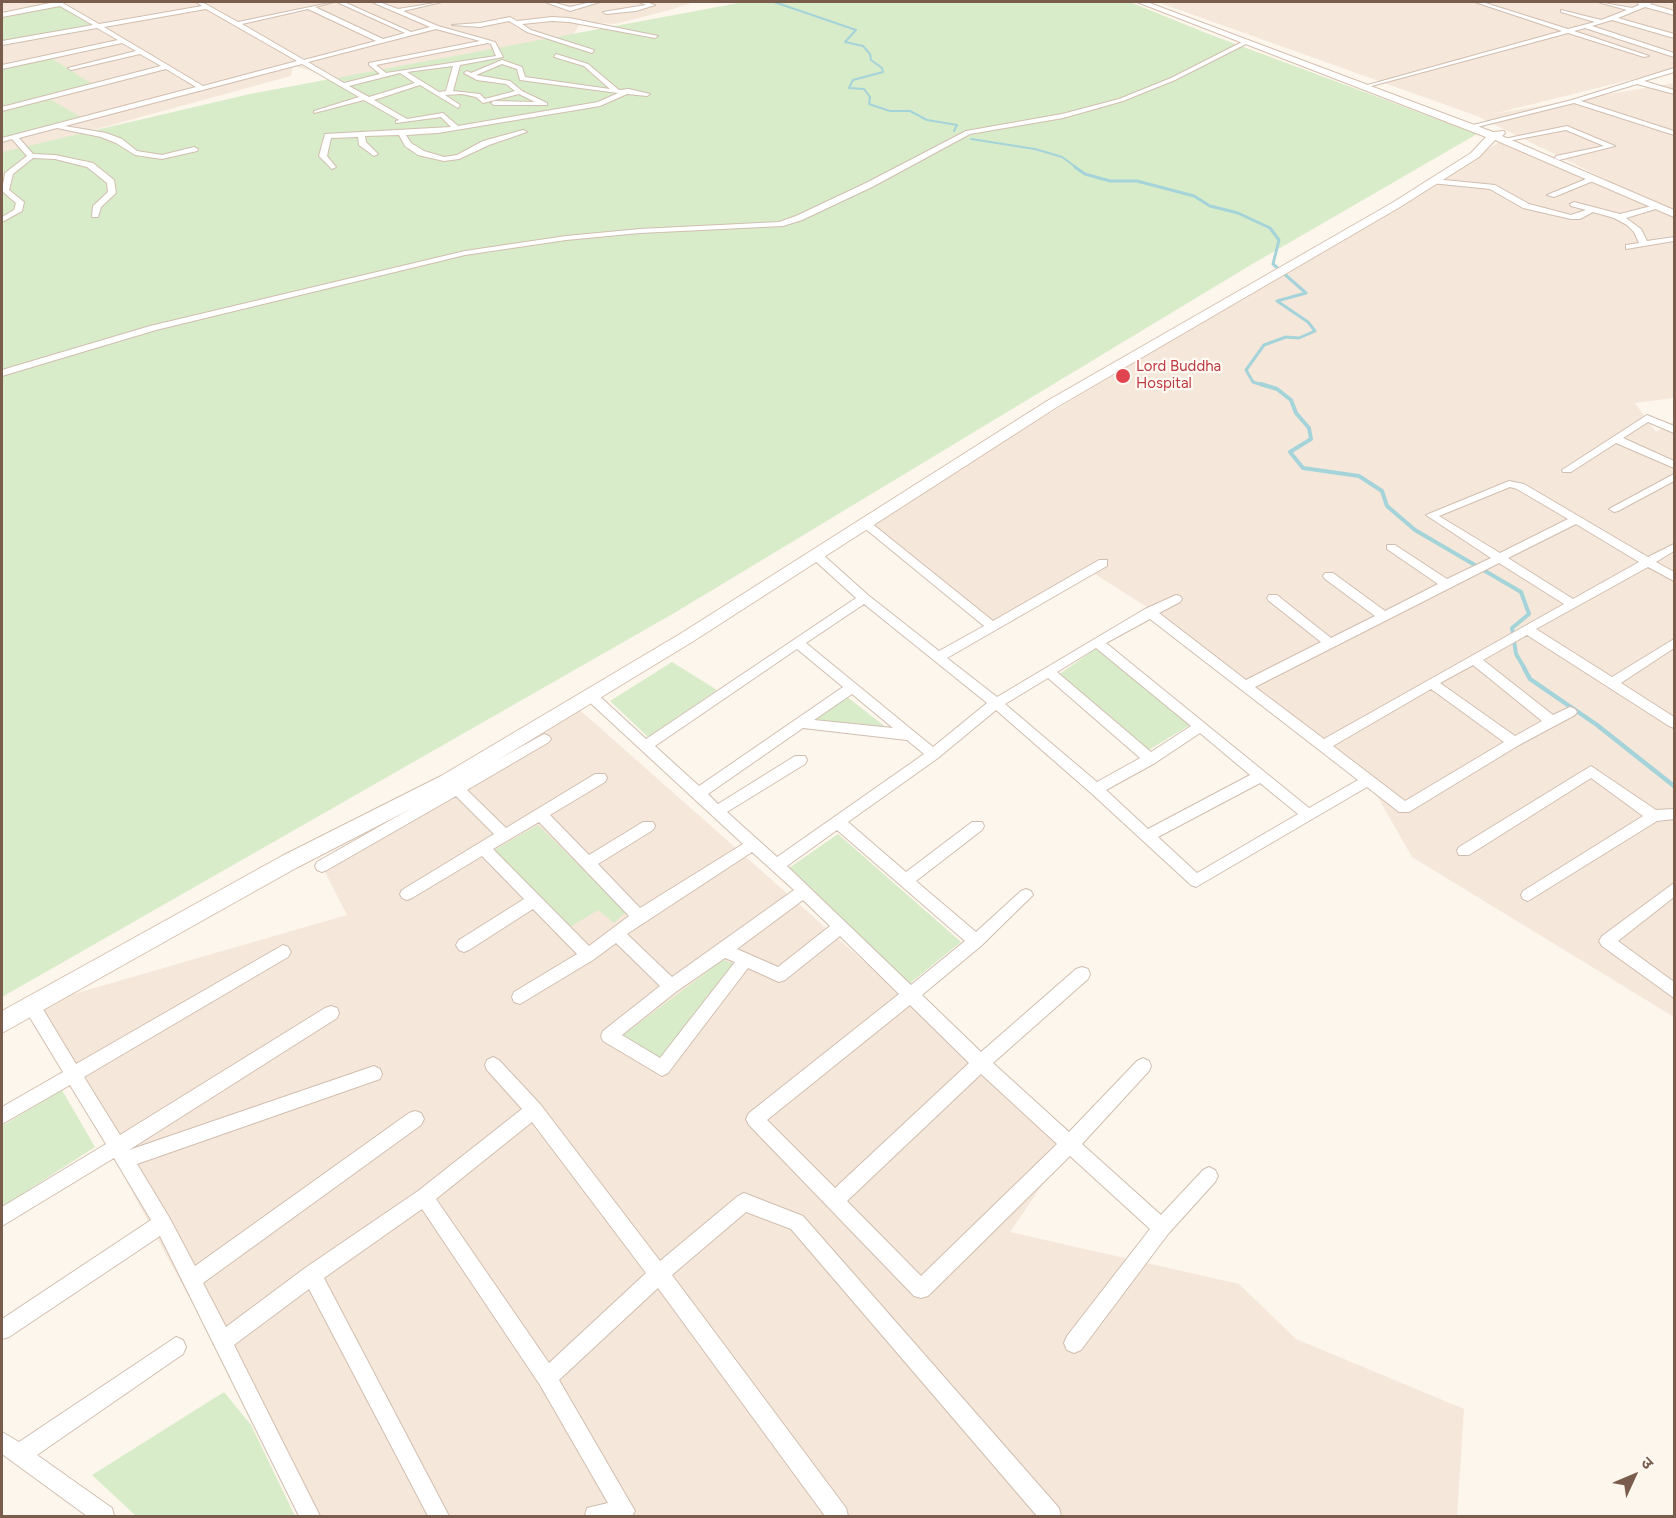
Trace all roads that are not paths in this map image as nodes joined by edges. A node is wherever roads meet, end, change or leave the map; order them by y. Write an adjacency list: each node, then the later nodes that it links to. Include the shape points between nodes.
1 (199, 2): 18 (street)
2 (332, 2): 19 (street)
3 (340, 2): 42 (street)
4 (375, 2): 21 (street)
5 (439, 2): 21 (street)
6 (548, 2): 7 (street, via 570,9)
7 (594, 2)
8 (642, 2): 17 (street)
9 (663, 2): 17 (street)
10 (1141, 2): 51 (street)
11 (1152, 2): 80 (street)
12 (1478, 2): 40 (street)
13 (1601, 2): 20 (street)
14 (1633, 2): 16 (street)
15 (60, 3): 26 (street); 35 (street)
16 (1647, 3): 20 (street); 24 (street)
17 (652, 5): 23 (street)
18 (206, 7): 34 (street); 35 (street)
19 (309, 7): 34 (street); 47 (street)
20 (1633, 10): 27 (street)
21 (397, 11): 37 (street)
22 (1563, 11): 31 (street)
23 (606, 12)
24 (1674, 13)
25 (541, 14): 29 (street)
26 (2, 15)
27 (1613, 18): 31 (street); 44 (street)
28 (461, 19): 39 (street)
29 (548, 19): 32 (street); 33 (street)
30 (1563, 19): 36 (street)
31 (1600, 22): 36 (street); 41 (street)
32 (516, 23): 39 (street, via 508,19); 52 (street, via 529,31)
33 (587, 23): 38 (street); 43 (street)
34 (236, 24): 57 (street)
35 (99, 25): 46 (street); 49 (street)
36 (1585, 26): 40 (street); 55 (street)
37 (436, 27): 39 (street); 42 (street)
38 (567, 28)
39 (455, 30): 45 (street); 48 (street)
40 (1569, 30): 59 (street); 80 (street)
41 (1632, 32)
42 (412, 34): 47 (street)
43 (655, 36)
44 (1674, 36)
45 (447, 38)
46 (122, 41): 53 (street); 56 (street)
47 (382, 41): 61 (street)
48 (488, 41): 54 (street); 60 (street)
49 (2, 43)
50 (438, 43): 54 (street)
51 (1244, 43): 80 (street); 128 (street, via 1121,100 1063,116 968,132 903,168 780,224 566,238 419,262 153,328)
52 (592, 51)
53 (140, 52): 65 (street); 66 (street)
54 (421, 54): 70 (street); 74 (street, via 371,64)
55 (1674, 55)
56 (54, 56): 64 (street); 65 (street)
57 (294, 56): 61 (street); 63 (street)
58 (556, 56): 82 (street, via 586,65)
59 (1646, 56)
60 (501, 60): 62 (street); 67 (street); 82 (street, via 520,68 522,79)
61 (304, 62): 63 (street); 78 (street)
62 (457, 63): 69 (street); 70 (street)
63 (291, 65): 81 (street)
64 (2, 67)
65 (71, 68): 72 (street)
66 (167, 68): 79 (street); 81 (street)
67 (485, 68): 71 (street); 73 (street)
68 (1674, 70): 76 (street)
69 (454, 72): 70 (street); 73 (street); 86 (street)
70 (411, 73): 74 (street); 77 (street)
71 (493, 73)
72 (80, 74)
73 (473, 74): 83 (street, via 479,79 508,82)
74 (385, 75): 78 (street)
75 (88, 80): 79 (street)
76 (1638, 81): 85 (street); 91 (street)
77 (421, 83): 87 (street); 89 (street)
78 (344, 85): 89 (street)
79 (96, 86): 95 (street)
80 (1370, 86): 98 (street)
81 (202, 88): 99 (street)
82 (617, 91): 84 (street)
83 (520, 92): 90 (street); 92 (street)
84 (629, 92): 88 (street); 94 (street, via 600,104)
85 (1674, 92)
86 (449, 93): 87 (street); 90 (street, via 478,95)
87 (438, 94): 93 (street)
88 (647, 94)
89 (367, 98): 96 (street); 97 (street)
90 (483, 101): 92 (street)
91 (1574, 101): 98 (street); 103 (street)
92 (545, 104): 94 (street)
93 (458, 106)
94 (577, 107): 100 (street)
95 (2, 110)
96 (316, 112)
97 (410, 120): 100 (street, via 442,115); 101 (street); 104 (street, via 397,123)
98 (1474, 126): 107 (street)
99 (55, 127): 106 (street); 109 (street, via 103,135 135,153 162,157)
100 (460, 129): 101 (street)
101 (420, 132): 104 (street)
102 (524, 132): 104 (street, via 444,159 416,150)
103 (1674, 132)
104 (398, 133): 105 (street)
105 (361, 135): 110 (street, via 360,142); 113 (street, via 328,136 324,156)
106 (14, 137): 108 (street); 111 (street)
107 (1502, 137): 112 (street); 112 (street, via 1567,128 1611,146); 114 (street); 115 (street)
108 (2, 140)
109 (194, 149)
110 (374, 154)
111 (31, 156): 122 (street, via 90,165 111,182 112,193 97,206); 124 (street, via 9,173 5,191 20,202 18,211)
112 (1559, 158): 119 (street)
113 (332, 167)
114 (1594, 179): 116 (street); 118 (street)
115 (1434, 181): 120 (street, via 1492,187 1526,206 1571,217); 136 (street, via 1052,404)
116 (1551, 195)
117 (1574, 204): 120 (street)
118 (1656, 206): 121 (street); 123 (street)
119 (1674, 208)
120 (1593, 209): 123 (street)
121 (1674, 214)
122 (95, 215)
123 (1619, 217): 126 (street, via 1635,227)
124 (2, 220)
125 (1674, 239): 126 (street)
126 (1644, 244): 127 (street)
127 (1629, 247)
128 (2, 373)
129 (1674, 430): 130 (street, via 1647,418)
130 (1616, 439): 131 (street); 132 (street)
131 (1674, 465)
132 (1567, 470)
133 (1674, 477): 134 (street)
134 (1614, 509)
135 (1577, 519): 140 (street); 140 (street, via 1520,486 1509,484 1431,515); 141 (street)
136 (866, 524): 139 (street); 152 (street)
137 (1391, 547): 145 (street)
138 (1674, 547): 141 (street)
139 (817, 556): 146 (street); 165 (street)
140 (1494, 561): 145 (street); 149 (street)
141 (1648, 561): 144 (street); 149 (street)
142 (1103, 562): 152 (street)
143 (1329, 576): 151 (street)
144 (1674, 577)
145 (1446, 584): 151 (street)
146 (864, 598): 155 (street); 158 (street)
147 (1273, 598): 156 (street)
148 (1176, 599): 150 (street)
149 (1573, 604): 153 (street)
150 (1149, 612): 154 (street); 163 (street)
151 (1384, 616): 156 (street)
152 (992, 626): 158 (street)
153 (1525, 631): 159 (street); 161 (street)
154 (1097, 642): 160 (street); 171 (street)
155 (798, 643): 164 (street); 175 (street)
156 (1330, 643): 163 (street)
157 (1674, 643): 161 (street)
158 (937, 658): 166 (street)
159 (1475, 660): 162 (street); 168 (street)
160 (1047, 672): 166 (street); 178 (street)
161 (1612, 682): 170 (street)
162 (1431, 683): 174 (street); 176 (street)
163 (1245, 686): 176 (street)
164 (851, 688): 169 (street); 172 (street)
165 (590, 695): 175 (street); 183 (street)
166 (996, 703): 177 (street); 184 (street)
167 (1570, 712): 168 (street)
168 (1552, 722): 174 (street)
169 (800, 723): 172 (street); 185 (street)
170 (1674, 723)
171 (1201, 726): 178 (street); 180 (street)
172 (909, 735): 177 (street)
173 (544, 739): 183 (street)
174 (1514, 742): 182 (street, via 1404,808)
175 (645, 746): 185 (street)
176 (1323, 746): 182 (street)
177 (933, 754): 191 (street)
178 (1150, 759): 184 (street)
179 (800, 760): 186 (street)
180 (1260, 776): 189 (street); 195 (street)
181 (600, 778): 187 (street)
182 (1368, 780): 189 (street)
183 (453, 785): 194 (street); 200 (street); 223 (street, via 289,862)
184 (1096, 789): 195 (street)
185 (698, 794): 186 (street)
186 (717, 812): 196 (street)
187 (539, 813): 194 (street); 199 (street)
188 (1674, 814): 190 (street)
189 (1308, 815): 195 (street, via 1196,881)
190 (1654, 816): 198 (street, via 1591,771); 207 (street)
191 (838, 822): 201 (street); 202 (street)
192 (648, 826): 199 (street)
193 (977, 826): 202 (street)
194 (503, 834): 197 (street)
195 (1147, 836)
196 (752, 845): 201 (street); 209 (street)
197 (483, 847): 205 (street); 208 (street)
198 (1464, 851)
199 (588, 864): 209 (street)
200 (322, 866)
201 (776, 866): 204 (street)
202 (906, 880): 212 (street)
203 (1674, 889): 220 (street, via 1607,941)
204 (804, 891): 210 (street); 214 (street)
205 (407, 894)
206 (1026, 895): 212 (street)
207 (1528, 895)
208 (535, 900): 213 (street); 216 (street)
209 (639, 917): 211 (street)
210 (840, 927): 217 (street, via 779,975); 221 (street)
211 (617, 934): 216 (street); 219 (street)
212 (976, 941): 221 (street)
213 (464, 945)
214 (724, 950): 217 (street); 219 (street)
215 (283, 952): 229 (street)
216 (588, 955): 222 (street)
217 (745, 961): 219 (street, via 663,1068 609,1036)
218 (1082, 974): 226 (street)
219 (670, 986)
220 (1674, 991)
221 (909, 996): 226 (street); 238 (street, via 755,1119)
222 (520, 997)
223 (32, 1006): 225 (street); 229 (street)
224 (331, 1013): 235 (street)
225 (2, 1023)
226 (981, 1063): 234 (street); 238 (street)
227 (493, 1065): 231 (street)
228 (1143, 1066): 234 (street)
229 (71, 1073): 232 (street); 235 (street)
230 (374, 1074): 235 (street)
231 (534, 1110): 237 (street); 242 (street)
232 (2, 1116)
233 (415, 1119): 244 (street)
234 (1070, 1144): 238 (street, via 921,1289); 241 (street)
235 (121, 1154): 239 (street); 240 (street)
236 (1209, 1176): 241 (street)
237 (424, 1197): 243 (street); 249 (street)
238 (836, 1199)
239 (2, 1216)
240 (163, 1223): 244 (street); 245 (street)
241 (1162, 1228): 247 (street)
242 (659, 1274): 249 (street); 256 (street); 257 (street, via 744,1202 797,1222)
243 (312, 1275): 246 (street); 254 (street)
244 (191, 1280): 246 (street)
245 (2, 1330)
246 (223, 1341): 253 (street)
247 (1074, 1343)
248 (176, 1347): 251 (street)
249 (547, 1378): 255 (street, via 624,1511)
250 (2, 1442): 251 (street)
251 (20, 1454): 252 (street)
252 (104, 1516)
253 (310, 1516)
254 (439, 1516)
255 (595, 1516)
256 (838, 1516)
257 (1051, 1516)

